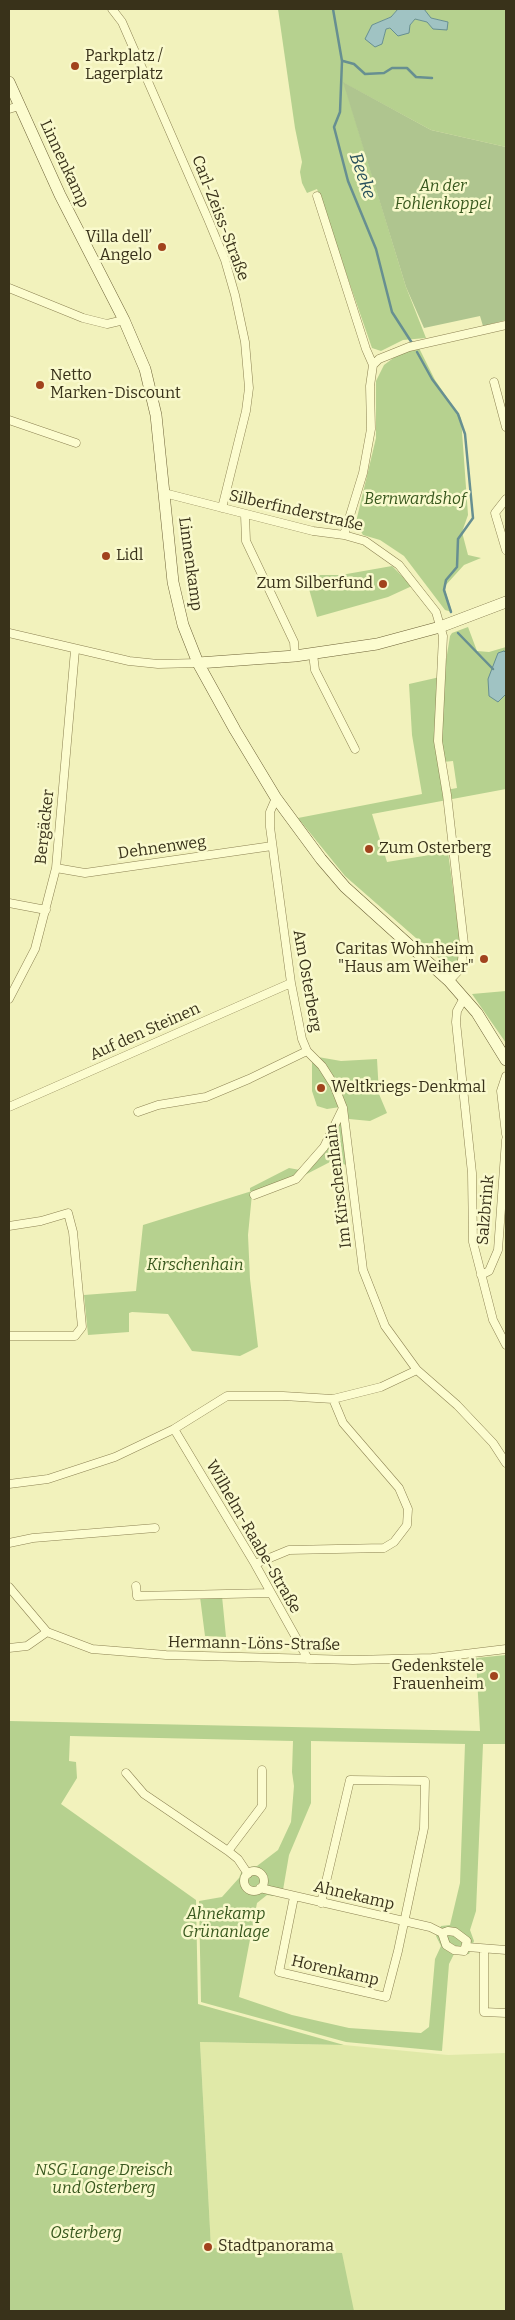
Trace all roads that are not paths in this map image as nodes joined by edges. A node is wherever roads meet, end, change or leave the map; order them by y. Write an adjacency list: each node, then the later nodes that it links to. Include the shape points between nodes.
1 (112, 9): 15 (street, Carl-Zeiss-Straße, via 126,31 208,219 235,295 245,342 249,388)
2 (9, 82): 3 (main road, Linnenkamp)
3 (14, 108): 6 (main road, Linnenkamp)
4 (317, 196): 8 (street)
5 (9, 288): 6 (street, via 83,318 107,324)
6 (124, 320): 13 (main road, Linnenkamp, via 150,386)
7 (506, 325): 8 (street, via 409,347 384,356)
8 (373, 365): 17 (street, via 370,386 372,429)
9 (494, 382): 11 (street)
10 (9, 420): 12 (street)
11 (506, 427)
12 (76, 443)
13 (164, 494): 15 (street, Silberfinderstraße); 25 (main road, Linnenkamp, via 173,582 187,637)
14 (506, 498): 18 (street, via 495,513)
15 (222, 508): 16 (street, Silberfinderstraße)
16 (245, 515): 17 (street, Silberfinderstraße, via 313,532); 24 (street, via 246,541 294,642)
17 (344, 535): 20 (street, Silberfinderstraße, via 365,541 399,565 436,612)
18 (506, 550)
19 (506, 602): 20 (main road)
20 (440, 627): 23 (main road, via 377,644); 32 (street, Silberfinderstraße, via 443,636 438,741 464,944 461,968)
21 (9, 633): 22 (street)
22 (75, 650): 25 (street, via 149,664); 29 (street, Bergäcker)
23 (313, 654): 24 (main road); 26 (street, via 315,670)
24 (295, 656): 25 (main road)
25 (198, 663): 27 (main road, Linnenkamp)
26 (354, 748)
27 (276, 798): 28 (street, Am Osterberg, via 269,815); 32 (main road, Linnenkamp, via 345,887)
28 (272, 846): 29 (street, Dehnenweg, via 85,873); 33 (street, Am Osterberg)
29 (56, 868): 31 (street, Bergäcker)
30 (9, 904): 31 (street)
31 (46, 910): 35 (street, Bergäcker, via 36,949)
32 (449, 981): 34 (main road, Linnenkamp)
33 (291, 982): 36 (street, Am Osterberg); 39 (street, Auf den Steinen)
34 (464, 998): 37 (main road, Linnenkamp); 46 (street, via 457,1011 456,1022 472,1173 471,1225)
35 (9, 999)
36 (306, 1051): 40 (street, Im Kirschenhain, via 322,1066); 41 (street, Am Osterberg, via 206,1097 158,1105)
37 (506, 1060)
38 (506, 1076): 42 (street, via 501,1091)
39 (9, 1107)
40 (343, 1108): 44 (street, via 324,1147 296,1179); 49 (street, Im Kirschenhain, via 363,1270 385,1326)
41 (138, 1112)
42 (506, 1134)
43 (506, 1140): 46 (street, Salzbrink, via 498,1250 489,1271)
44 (254, 1195)
45 (9, 1226): 47 (street, via 68,1213 73,1232 82,1327 75,1336)
46 (481, 1275): 48 (street, via 493,1320)
47 (9, 1336)
48 (506, 1345)
49 (418, 1370): 50 (street, via 381,1387); 52 (street, Im Kirschenhain, via 493,1443)
50 (333, 1399): 51 (street, via 227,1396); 56 (street, via 343,1423 399,1488 408,1509 408,1525 394,1542 384,1548 290,1550)
51 (174, 1429): 53 (street, via 115,1457 48,1479); 56 (street, Wilhelm-Raabe-Straße)
52 (506, 1464)
53 (9, 1484)
54 (155, 1528): 55 (street, via 32,1538)
55 (9, 1544)
56 (255, 1564): 59 (street, Wilhelm-Raabe-Straße)
57 (136, 1586): 59 (street, via 137,1596)
58 (9, 1587): 60 (street)
59 (270, 1593): 63 (street, Wilhelm-Raabe-Straße)
60 (47, 1632): 61 (street, via 27,1646); 63 (street, Hermann-Löns-Straße, via 92,1649 124,1653)
61 (9, 1648)
62 (506, 1649): 63 (street, Hermann-Löns-Straße, via 432,1658)
63 (308, 1659)
64 (262, 1770): 66 (street, via 262,1806)
65 (126, 1773): 66 (street, Ahnekamp, via 144,1794)
66 (228, 1851): 67 (street, Ahnekamp)
67 (248, 1874): 68 (street, Ahnekamp, via 244,1879 246,1886 252,1890); 68 (street, Ahnekamp, via 255,1871 262,1875)
68 (260, 1888): 69 (street, Ahnekamp)
69 (294, 1897): 70 (street, Ahnekamp); 71 (street, Horenkamp, via 279,1972 386,1997)
70 (322, 1903): 71 (street, Ahnekamp); 71 (street, via 350,1780 425,1781 424,1828)
71 (404, 1922): 72 (street, Ahnekamp)
72 (442, 1933): 73 (street, Ahnekamp, via 455,1932 467,1941); 73 (street, Ahnekamp, via 446,1945 454,1950)
73 (467, 1947): 74 (street, Ahnekamp)
74 (484, 1950): 75 (street, Ahnekamp); 76 (street, via 484,2012)
75 (506, 1950)
76 (506, 2013)

